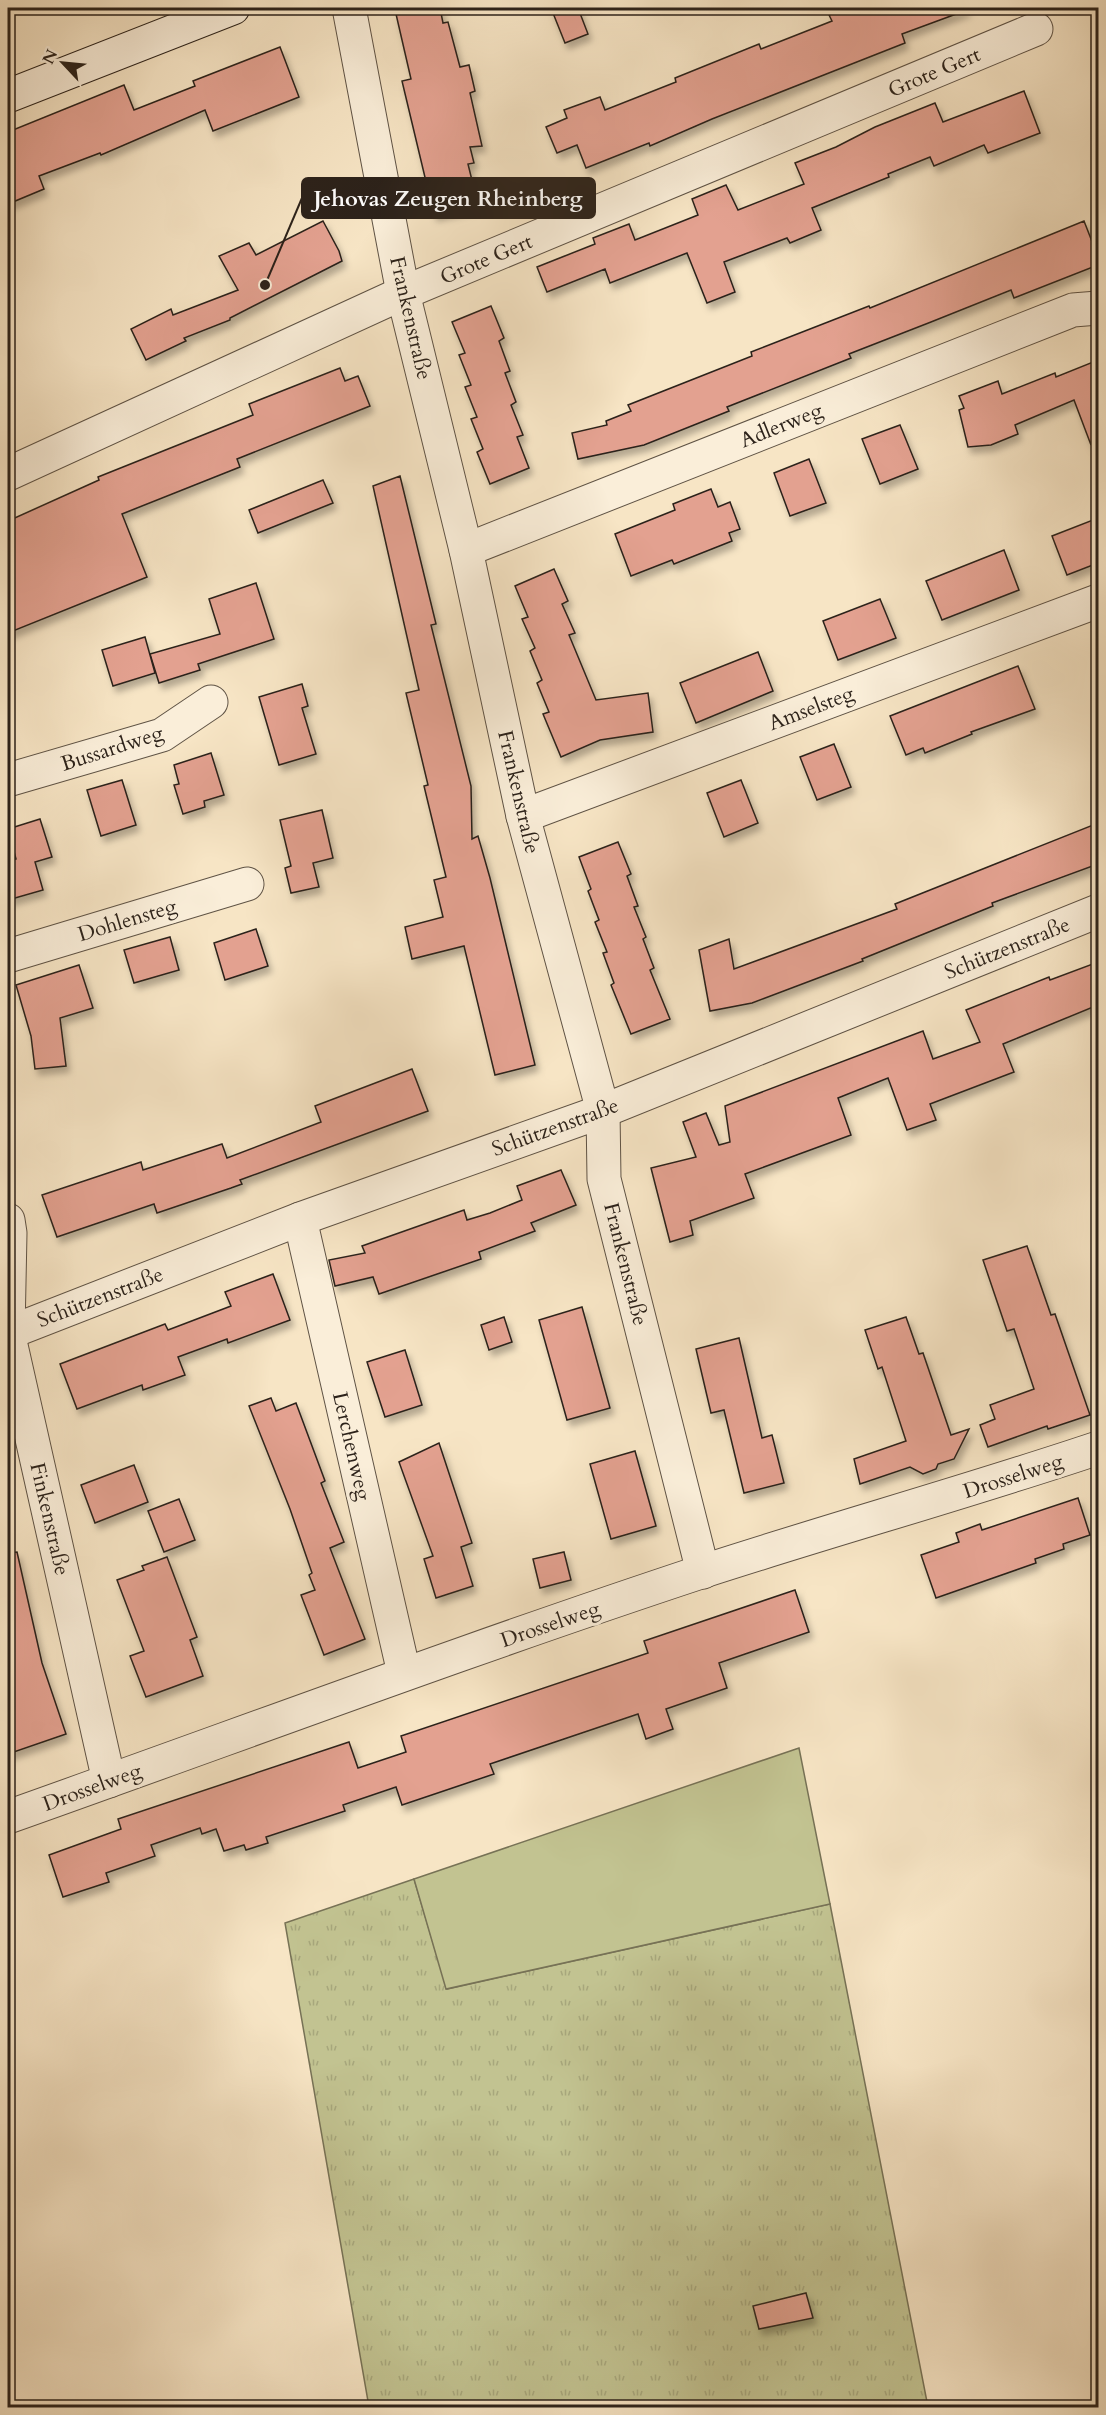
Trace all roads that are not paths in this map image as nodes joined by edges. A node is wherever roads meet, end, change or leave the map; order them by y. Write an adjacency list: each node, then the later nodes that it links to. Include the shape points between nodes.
1 (233, 8): 4 (street)
2 (349, 8): 5 (street, Frankenstraße)
3 (1036, 29): 5 (street, Grote Gert)
4 (8, 96)
5 (403, 293): 7 (street, Grote Gert); 8 (street, Frankenstraße)
6 (1098, 308): 8 (street, Adlerweg, via 1073,310)
7 (8, 474)
8 (466, 550): 12 (street, Frankenstraße)
9 (1098, 601): 12 (street, Amselsteg)
10 (211, 702): 11 (street, Bussardweg, via 162,735)
11 (8, 780)
12 (523, 816): 16 (street, Frankenstraße)
13 (247, 884): 15 (street, Dohlensteg)
14 (1098, 911): 16 (street, Schützenstraße)
15 (8, 956)
16 (603, 1111): 17 (street, Schützenstraße); 21 (street, Frankenstraße, via 604,1179)
17 (300, 1219): 19 (street, Schützenstraße); 22 (street, Lerchenweg)
18 (8, 1220): 19 (street, Finkenstraße)
19 (8, 1332): 23 (street, Finkenstraße)
20 (1098, 1448): 21 (street, Drosselweg)
21 (703, 1572): 22 (street, Drosselweg)
22 (404, 1673): 23 (street, Drosselweg)
23 (109, 1781): 24 (street, Drosselweg)
24 (8, 1817)

